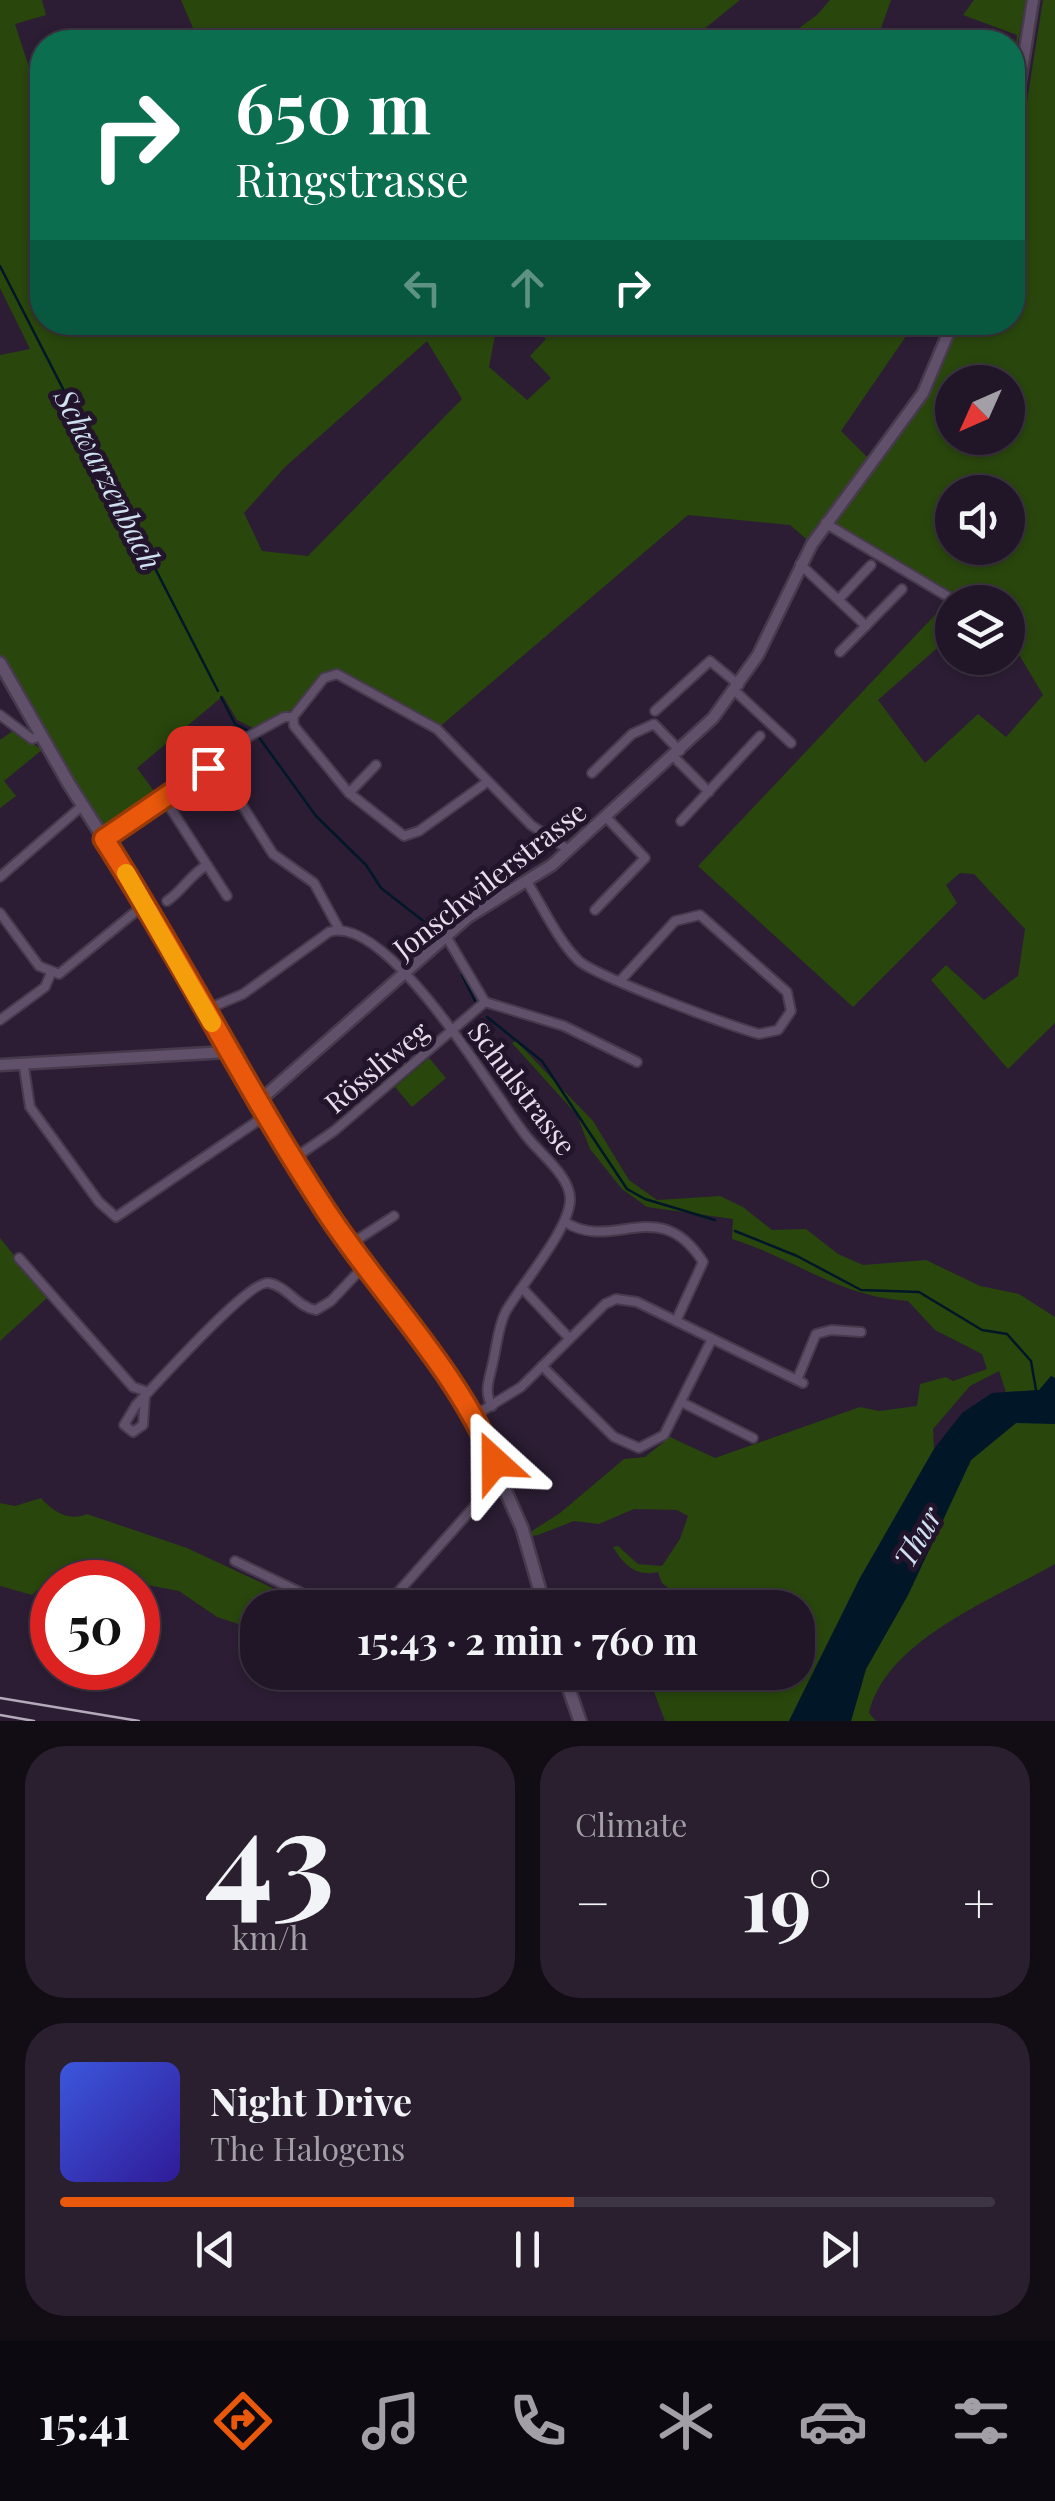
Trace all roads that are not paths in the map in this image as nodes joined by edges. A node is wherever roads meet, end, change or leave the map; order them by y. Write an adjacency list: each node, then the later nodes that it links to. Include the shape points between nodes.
1 (1033, 0): 2 (street)
2 (1025, 50)
3 (947, 335): 4 (street, Jonschwilerstrasse, via 915,406)
4 (826, 523): 5 (street, Jonschwilerstrasse); 8 (street)
5 (800, 564): 9 (street); 13 (street, Jonschwilerstrasse)
6 (871, 565): 9 (street)
7 (902, 589): 10 (street)
8 (935, 589)
9 (839, 599): 10 (street)
10 (866, 626): 11 (street)
11 (840, 652)
12 (0, 663): 17 (main road)
13 (737, 688): 14 (street, via 710,661); 19 (street); 20 (street, Jonschwilerstrasse)
14 (655, 712)
15 (0, 715): 17 (street, via 32,739)
16 (292, 717): 22 (street, via 223,756); 24 (street, via 324,678 342,675 437,729); 26 (street)
17 (41, 736): 28 (main road)
18 (760, 736): 25 (street)
19 (792, 743)
20 (677, 754): 23 (street, via 654,724 632,734); 25 (street); 29 (street, Jonschwilerstrasse)
21 (376, 764): 26 (street)
22 (218, 767): 27 (street); 41 (street, via 274,854 314,884)
23 (592, 773)
24 (487, 782): 26 (street, via 407,836); 32 (street)
25 (710, 792): 30 (street)
26 (349, 793)
27 (164, 798): 31 (street); 33 (street)
28 (82, 806): 31 (main road); 34 (street)
29 (606, 817): 32 (street, Jonschwilerstrasse); 39 (street, via 645,858)
30 (681, 820)
31 (104, 839): 38 (main road)
32 (569, 850): 35 (street, Jonschwilerstrasse)
33 (207, 865): 36 (street); 37 (street)
34 (0, 877)
35 (527, 882): 42 (street, Jonschwilerstrasse); 45 (street, via 580,962)
36 (228, 896)
37 (167, 901)
38 (146, 904): 43 (street, via 71,968); 47 (main road)
39 (595, 910)
40 (0, 913): 43 (street)
41 (339, 929): 44 (street, Schulstrasse, via 368,940); 47 (street, via 242,994)
42 (446, 936): 44 (street, Jonschwilerstrasse); 46 (street)
43 (51, 973): 48 (street, via 46,988)
44 (404, 973): 49 (street, Schulstrasse); 54 (street, Jonschwilerstrasse)
45 (620, 981): 45 (street, via 759,1034 778,1030 791,1011 787,992 700,915 675,922)
46 (486, 1002): 49 (street, Rössliweg); 51 (street, via 564,1026)
47 (205, 1010): 50 (main road)
48 (0, 1020)
49 (453, 1031): 56 (street, Rössliweg); 58 (street, Schulstrasse, via 567,1185)
50 (227, 1052): 53 (street); 54 (main road)
51 (637, 1062)
52 (0, 1065): 53 (street)
53 (24, 1066): 55 (street, via 34,1112 108,1213 126,1214)
54 (256, 1102): 55 (main road)
55 (265, 1116): 56 (main road)
56 (293, 1160): 59 (main road)
57 (394, 1216): 59 (street)
58 (565, 1222): 62 (street); 63 (street, via 596,1230 655,1226 680,1235 702,1262)
59 (349, 1244): 61 (main road)
60 (19, 1258): 61 (street, via 132,1387 147,1394 256,1285 270,1283 316,1310)
61 (364, 1266): 70 (main road)
62 (524, 1290): 65 (street); 69 (street, via 499,1331 486,1392)
63 (676, 1321): 65 (street, via 637,1302 616,1300); 66 (street)
64 (861, 1332): 66 (street, via 816,1334 800,1381)
65 (569, 1338): 67 (street)
66 (712, 1338): 68 (street)
67 (542, 1366): 68 (street, via 631,1446 658,1440); 69 (street)
68 (681, 1402): 71 (street)
69 (492, 1406): 70 (street)
70 (474, 1416): 72 (main road)
71 (754, 1438)
72 (503, 1482): 75 (street); 76 (main road)
73 (235, 1562): 74 (street)
74 (295, 1590)
75 (400, 1590)
76 (539, 1590)
77 (569, 1690): 78 (main road)
78 (580, 1721)

